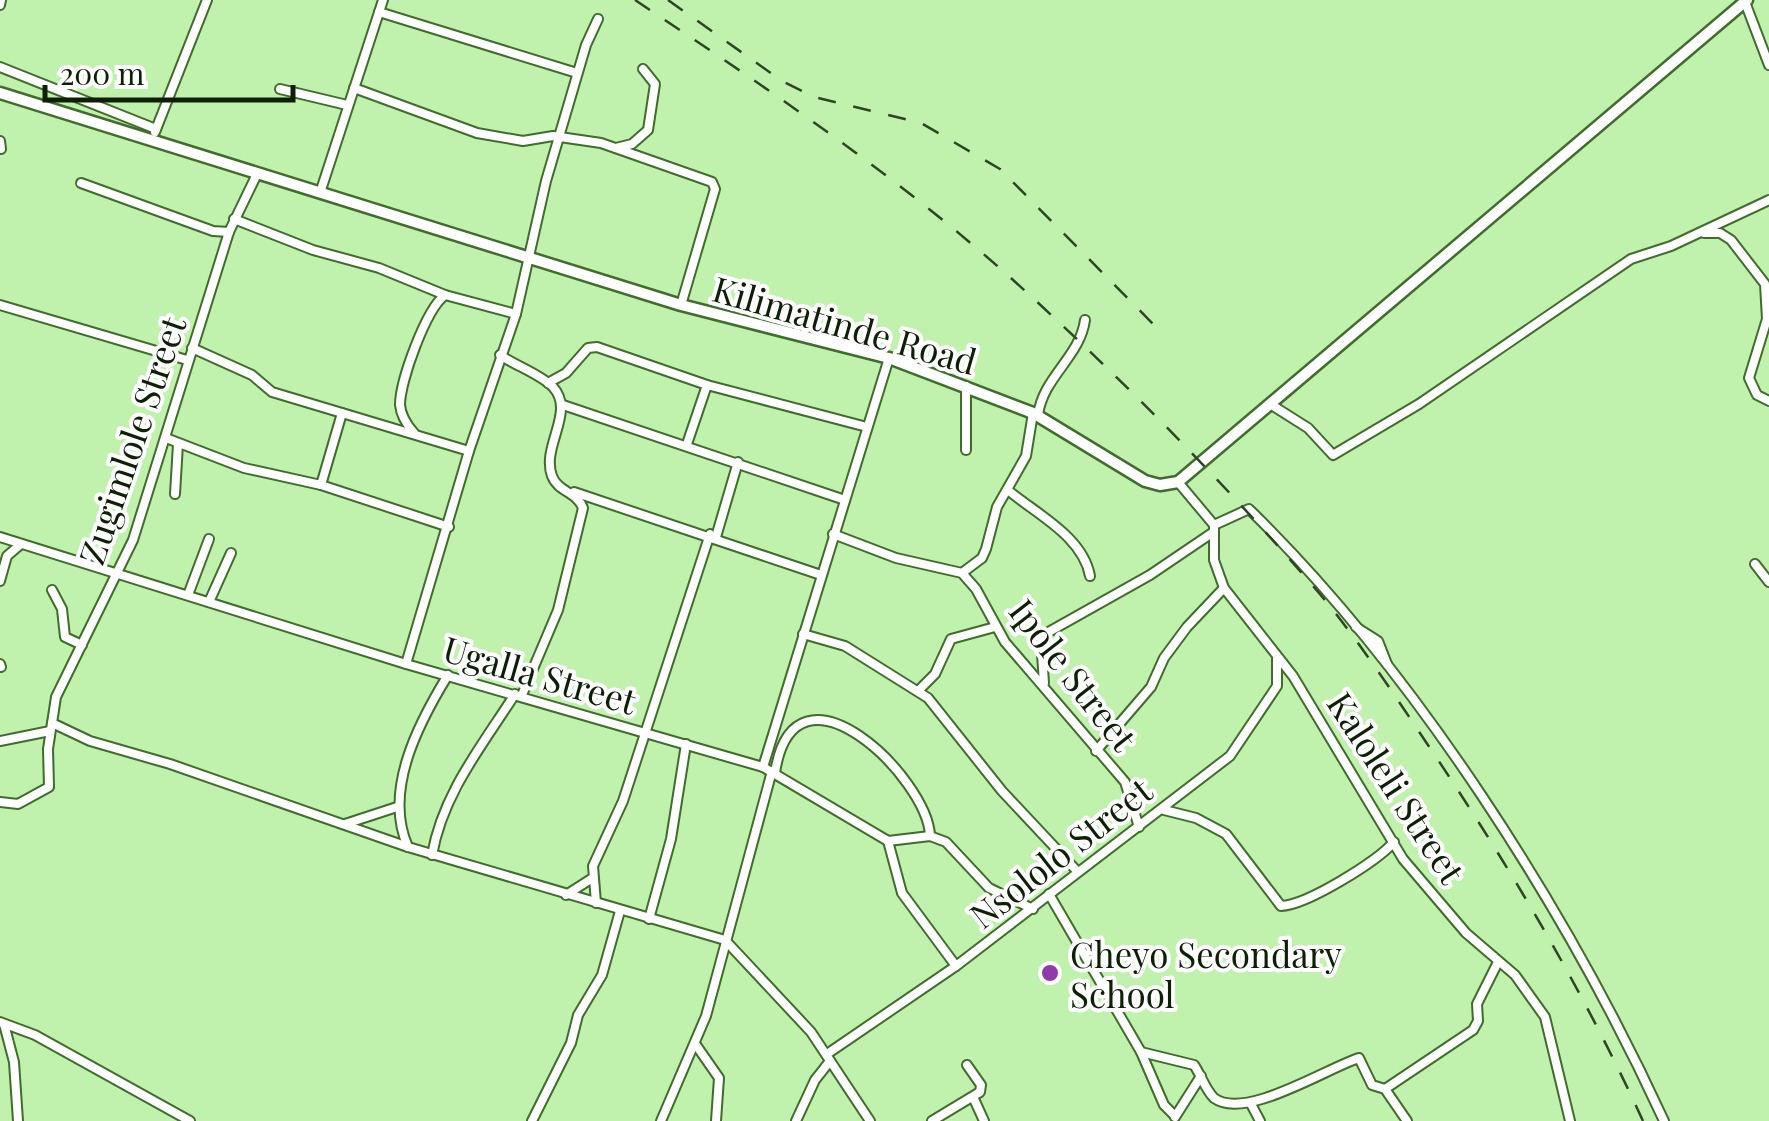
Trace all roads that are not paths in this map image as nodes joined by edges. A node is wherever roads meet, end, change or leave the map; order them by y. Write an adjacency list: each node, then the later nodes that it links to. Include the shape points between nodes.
1 (207, 0): 14 (street)
2 (382, 0): 4 (street)
3 (1746, 1): 6 (street); 40 (main road)
4 (379, 12): 9 (street); 10 (street)
5 (598, 19): 9 (street)
6 (1769, 65)
7 (0, 67): 14 (street)
8 (643, 69): 17 (street, via 655,84 648,130)
9 (577, 73): 15 (street)
10 (354, 88): 13 (street); 15 (street, via 477,133 523,141)
11 (280, 89): 13 (street)
12 (0, 93): 14 (main road, Kilimatinde Road)
13 (346, 105): 21 (street)
14 (155, 135): 19 (main road, Kilimatinde Road)
15 (560, 137): 17 (street); 26 (street)
16 (0, 141): 18 (street)
17 (616, 148): 28 (street, via 715,185)
18 (1, 149)
19 (257, 174): 21 (main road, Kilimatinde Road); 23 (street, Zugimlole Street)
20 (81, 183): 24 (street)
21 (320, 193): 26 (main road, Kilimatinde Road)
22 (1769, 200): 25 (street)
23 (234, 220): 24 (street, Zugimlole Street); 27 (street)
24 (228, 232): 32 (street, Zugimlole Street)
25 (1700, 232): 39 (street, via 1731,240 1765,284 1767,319 1748,378); 40 (street, via 1632,259 1333,455 1308,428)
26 (530, 257): 28 (main road, Kilimatinde Road); 30 (street)
27 (445, 295): 30 (street); 45 (street, via 428,318 400,401)
28 (681, 305): 34 (main road, Kilimatinde Road)
29 (0, 306): 35 (street)
30 (516, 314): 33 (street)
31 (1085, 320): 43 (street, via 1078,344)
32 (192, 348): 35 (street, Zugimlole Street); 42 (street, via 252,375 272,392)
33 (500, 355): 36 (street); 50 (street)
34 (889, 358): 38 (main road, Kilimatinde Road); 44 (street)
35 (187, 360): 46 (street, Zugimlole Street)
36 (548, 383): 37 (street, via 597,346); 41 (street)
37 (707, 385): 44 (street); 48 (street)
38 (966, 386): 43 (main road, Kilimatinde Road); 49 (street)
39 (1769, 401)
40 (1270, 404): 52 (main road)
41 (563, 405): 48 (street); 54 (street, via 550,466)
42 (342, 413): 45 (street); 53 (street)
43 (1035, 414): 52 (main road, Kilimatinde Road, via 1145,481); 55 (street)
44 (867, 427): 57 (street)
45 (414, 433): 50 (street)
46 (166, 438): 47 (street); 68 (street, Zugimlole Street, via 134,540)
47 (178, 444): 53 (street); 56 (street)
48 (687, 444): 51 (street)
49 (966, 450)
50 (469, 451): 58 (street)
51 (738, 462): 57 (street); 61 (street)
52 (1178, 482): 59 (street, Kaloleli Street)
53 (321, 485): 58 (street)
54 (565, 491): 61 (street); 85 (street, via 580,499 583,518 558,610)
55 (1009, 491): 67 (street, via 997,507 982,558); 70 (street, via 1062,532)
56 (175, 494)
57 (845, 500): 60 (street)
58 (450, 527): 81 (street)
59 (1213, 529): 73 (street, Kaloleli Street); 83 (street, via 1163,567 1045,634); 135 (street, via 1249,509 1388,667 1542,891)
60 (833, 534): 67 (street); 69 (street)
61 (713, 535): 69 (street); 87 (street)
62 (0, 537): 64 (street, Ugalla Street)
63 (210, 538): 75 (street)
64 (21, 544): 68 (street, Ugalla Street); 71 (street, via 7,556)
65 (231, 554): 76 (street)
66 (1756, 564): 72 (street)
67 (962, 573): 77 (street, Ipole Street)
68 (115, 575): 75 (street, Ugalla Street); 79 (street, Zugimlole Street)
69 (821, 575): 78 (street)
70 (1090, 576)
71 (0, 581)
72 (1769, 582)
73 (1224, 588): 80 (street, Kaloleli Street); 90 (street)
74 (52, 590): 79 (street, via 65,637)
75 (188, 595): 76 (street, Ugalla Street)
76 (209, 602): 81 (street, Ugalla Street)
77 (995, 627): 83 (street, Ipole Street); 84 (street, via 951,640)
78 (803, 634): 84 (street, via 845,646); 91 (street)
79 (82, 645): 86 (street, Zugimlole Street, via 56,698)
80 (1277, 656): 94 (street, Nsololo Street, via 1277,686 1230,756); 99 (street, Kaloleli Street)
81 (406, 664): 82 (street, Ugalla Street)
82 (448, 676): 85 (street, Ugalla Street); 93 (street, via 424,717)
83 (1044, 684): 90 (street, Ipole Street)
84 (919, 690): 102 (street)
85 (518, 695): 87 (street, Ugalla Street); 101 (street, via 449,798)
86 (51, 727): 88 (street); 92 (street, Zugimlole Street, via 49,787 18,804); 95 (street)
87 (647, 732): 89 (street, Ugalla Street); 103 (street)
88 (0, 741)
89 (686, 744): 91 (street, Ugalla Street); 109 (street, via 674,827)
90 (1096, 750): 96 (street, Ipole Street, via 1125,782)
91 (770, 770): 97 (street, via 790,730 813,719 831,722 878,749 925,815); 98 (street, Ugalla Street); 110 (street)
92 (0, 802)
93 (397, 807): 95 (street); 100 (street)
94 (1163, 810): 96 (street, Nsololo Street); 99 (street, via 1226,834 1282,906 1355,871)
95 (344, 824): 100 (street)
96 (1139, 827): 102 (street, Nsololo Street)
97 (930, 836): 98 (street); 107 (street, via 946,842 989,888)
98 (888, 841): 112 (street, via 902,893)
99 (1394, 842): 111 (street, Kaloleli Street, via 1442,908)
100 (408, 847): 101 (street)
101 (432, 855): 105 (street)
102 (1076, 871): 104 (street, Nsololo Street)
103 (592, 879): 105 (street); 106 (street)
104 (1049, 894): 107 (street, Nsololo Street); 115 (street)
105 (566, 895): 106 (street)
106 (596, 903): 108 (street)
107 (1033, 908): 112 (street, Nsololo Street)
108 (620, 910): 109 (street); 125 (street, via 602,974)
109 (649, 919): 110 (street)
110 (725, 940): 114 (street); 116 (street)
111 (1498, 962): 119 (street, via 1477,1004 1473,1030); 134 (street, Kaloleli Street, via 1544,1017)
112 (956, 966): 116 (street, Nsololo Street)
113 (2, 1023): 123 (street, via 14,1062); 124 (street, via 35,1034)
114 (696, 1045): 126 (street); 127 (street, via 718,1078)
115 (1141, 1052): 118 (street, via 1187,1061); 122 (street)
116 (829, 1058): 128 (street); 129 (street)
117 (967, 1065): 120 (street, via 981,1085)
118 (1200, 1076): 121 (street, via 1224,1105); 122 (street)
119 (1385, 1089): 121 (street, via 1372,1085 1356,1058 1300,1089); 133 (street)
120 (974, 1098): 130 (street); 131 (street)
121 (1251, 1104): 132 (street)
122 (1174, 1119)
123 (18, 1121)
124 (190, 1121)
125 (532, 1121)
126 (661, 1121)
127 (716, 1121)
128 (796, 1121)
129 (870, 1121)
130 (932, 1121)
131 (984, 1121)
132 (1260, 1121)
133 (1407, 1121)
134 (1570, 1121)
135 (1664, 1121)

